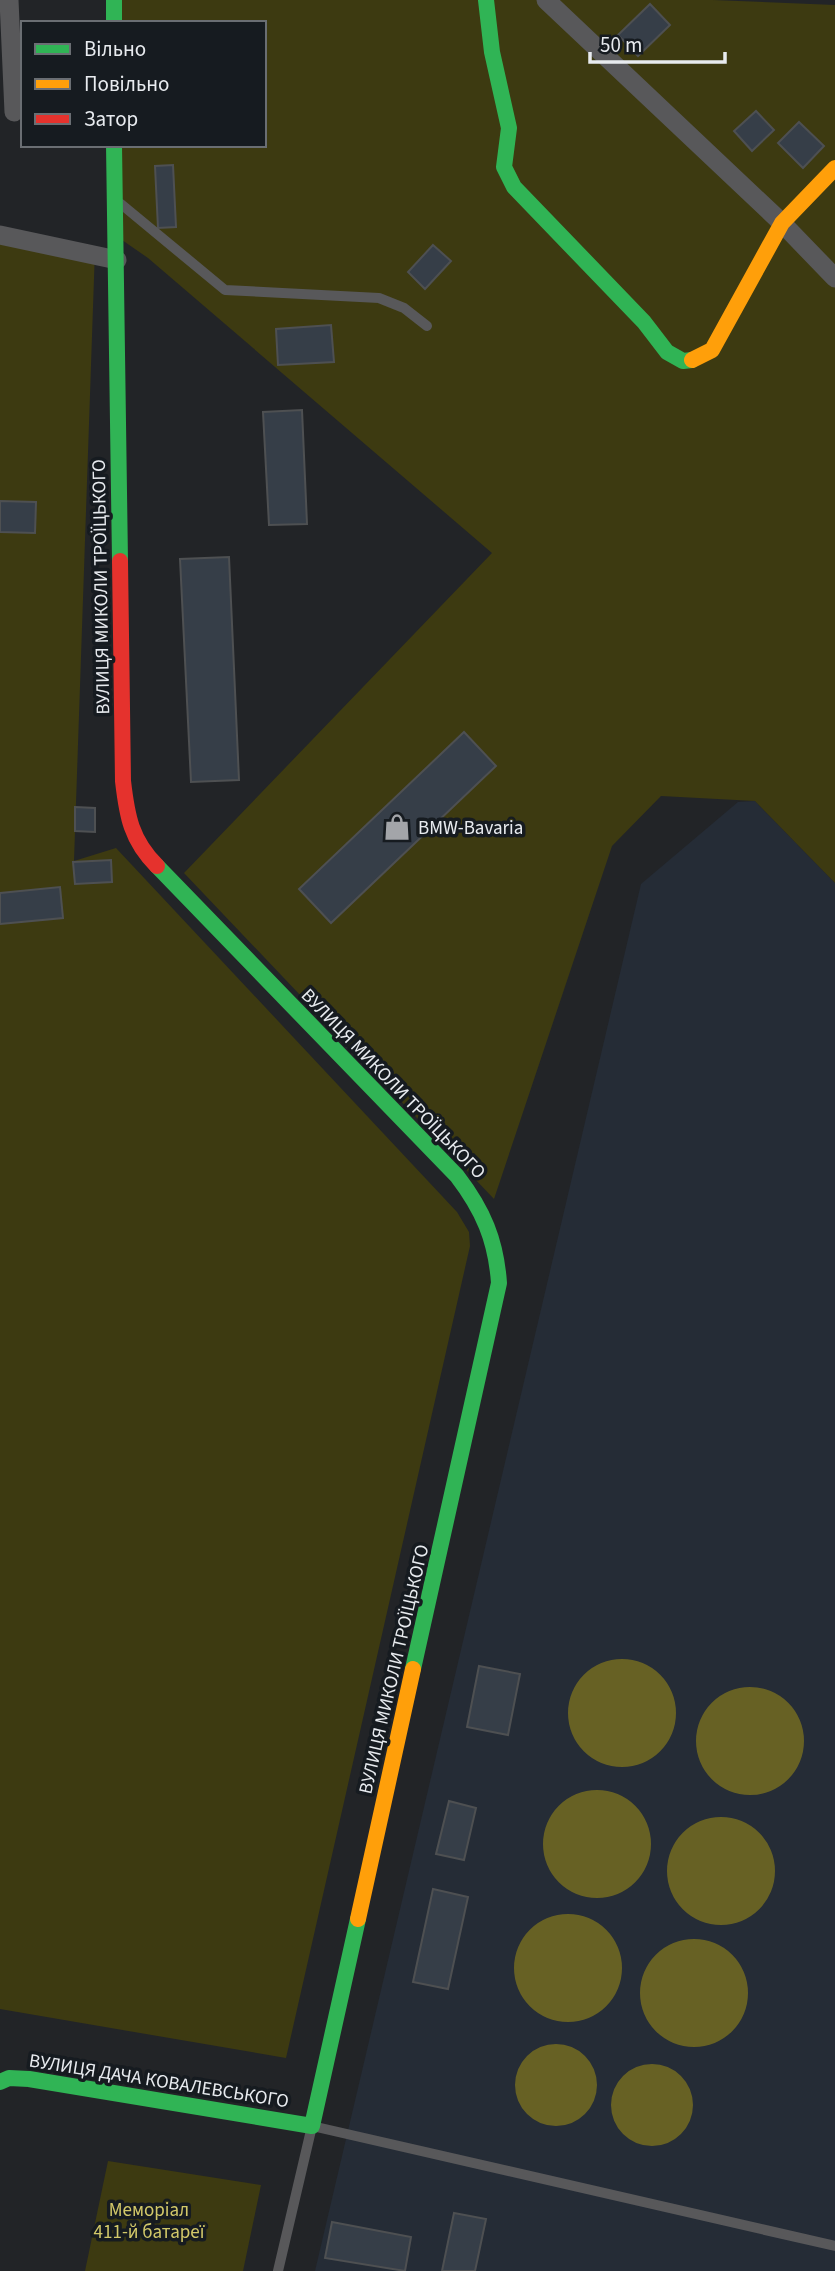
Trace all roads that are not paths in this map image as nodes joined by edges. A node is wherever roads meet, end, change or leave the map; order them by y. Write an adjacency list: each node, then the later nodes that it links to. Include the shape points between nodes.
1 (9, 0): 6 (street)
2 (114, 0): 5 (street)
3 (486, 0): 10 (street, via 509,128 505,167 514,187 644,322 667,352 683,361 698,360 712,350)
4 (546, 0): 10 (street)
5 (114, 21)
6 (12, 112)
7 (114, 147): 9 (street, ВУЛИЦЯ МИКОЛИ ТРОЇЦЬКОГО)
8 (835, 169): 10 (street)
9 (116, 200): 12 (street, ВУЛИЦЯ МИКОЛИ ТРОЇЦЬКОГО); 14 (lane, via 225,290 379,298 404,308)
10 (782, 223): 13 (street)
11 (0, 236): 12 (street)
12 (117, 260): 16 (street, ВУЛИЦЯ МИКОЛИ ТРОЇЦЬКОГО, via 123,781 127,813 139,848 457,1176 480,1204 493,1231 498,1258 497,1304)
13 (835, 278)
14 (427, 326)
15 (0, 2082): 16 (street, ВУЛИЦЯ ДАЧА КОВАЛЕВСЬКОГО, via 29,2079)
16 (313, 2126): 17 (lane); 18 (lane)
17 (835, 2246)
18 (278, 2271)

